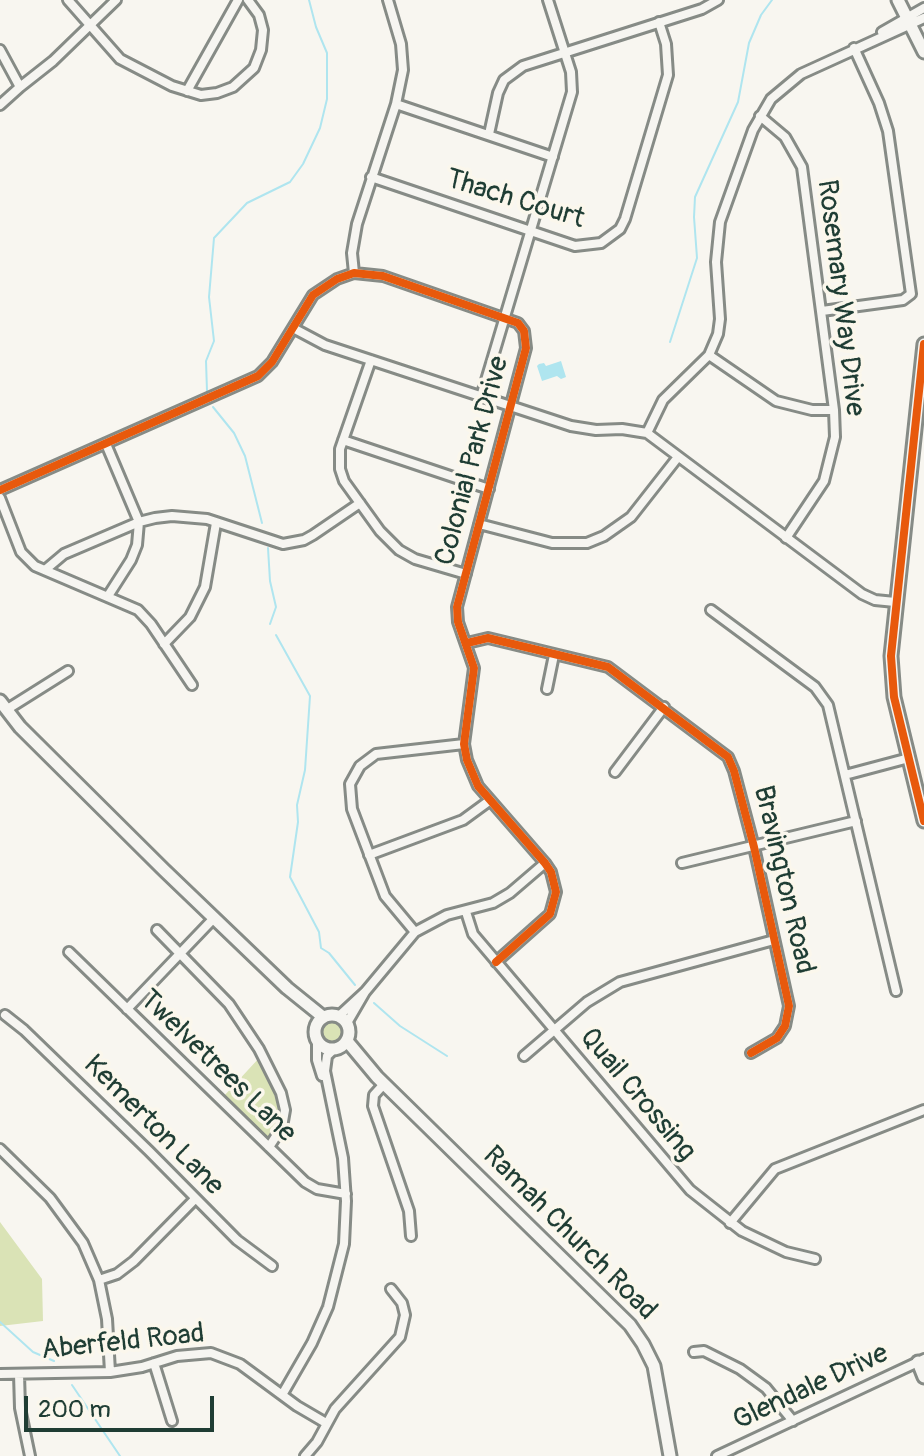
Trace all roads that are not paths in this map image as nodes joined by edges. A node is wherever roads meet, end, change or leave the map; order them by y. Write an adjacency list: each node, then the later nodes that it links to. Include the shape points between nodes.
1 (68, 0): 13 (street)
2 (116, 0): 13 (street)
3 (238, 0): 19 (street)
4 (248, 0): 19 (street, via 263,30 254,68 217,93)
5 (388, 0): 20 (street, via 402,59)
6 (548, 0): 16 (street)
7 (718, 0): 12 (street)
8 (898, 0): 11 (main road)
9 (924, 8): 11 (street)
10 (924, 18): 11 (street)
11 (908, 20): 14 (street); 17 (main road)
12 (659, 22): 16 (street); 26 (street, Thach Court, via 668,75 625,219 611,236 589,246)
13 (89, 25): 18 (street); 19 (street, via 120,59)
14 (854, 48): 22 (street, via 785,85); 28 (street, via 888,131 911,294 903,300)
15 (0, 50): 18 (street)
16 (565, 52): 23 (street, via 523,66 504,80); 24 (street, via 572,92)
17 (924, 52)
18 (20, 87): 21 (street)
19 (187, 91)
20 (396, 104): 23 (street); 25 (street)
21 (0, 105)
22 (760, 116): 28 (street, Rosemary Way Drive, via 785,137 802,167); 32 (street, via 720,222 720,319)
23 (489, 134): 24 (street)
24 (553, 157): 26 (street)
25 (371, 177): 26 (street, Thach Court); 27 (street, via 353,240)
26 (531, 232): 29 (street)
27 (354, 273): 29 (street, Colonial Park Drive, via 383,276); 30 (street, via 313,295)
28 (822, 311): 36 (street, Rosemary Way Drive)
29 (505, 317): 34 (street); 35 (street, Colonial Park Drive, via 518,323 527,338)
30 (293, 328): 33 (street); 39 (street, via 258,376)
31 (924, 344): 52 (main road)
32 (709, 355): 36 (street, via 776,401); 37 (street, via 663,400)
33 (371, 360): 34 (street); 38 (street)
34 (481, 397): 35 (street)
35 (512, 407): 37 (street, via 580,429); 41 (street, Colonial Park Drive)
36 (834, 410): 48 (street, Rosemary Way Drive, via 835,437 824,481)
37 (647, 433): 40 (street)
38 (343, 440): 41 (street); 44 (street, via 340,469)
39 (106, 444): 42 (street); 45 (street)
40 (678, 457): 47 (street, via 631,517 587,543 552,543); 48 (street)
41 (489, 489): 47 (street, Colonial Park Drive)
42 (0, 490)
43 (0, 498): 49 (street, via 21,552)
44 (360, 503): 46 (street, via 313,535 291,543); 50 (street, via 399,550)
45 (139, 522): 46 (street, via 181,516); 49 (street, via 64,554); 51 (street, via 131,560)
46 (216, 523): 55 (street, via 205,587 190,617)
47 (479, 524): 50 (street, Colonial Park Drive)
48 (786, 538): 52 (street, via 862,594)
49 (45, 570): 51 (street)
50 (466, 574): 54 (street, Colonial Park Drive, via 457,607)
51 (108, 596): 55 (street, via 138,610)
52 (895, 602): 63 (main road, via 892,683)
53 (711, 610): 65 (street, via 820,693 828,705)
54 (467, 643): 56 (street, Bravington Road, via 488,638); 62 (street, Colonial Park Drive, via 474,680)
55 (164, 644): 58 (street)
56 (554, 655): 59 (street); 61 (street, Bravington Road, via 608,667)
57 (68, 671): 60 (street)
58 (192, 685)
59 (547, 689)
60 (3, 705): 74 (main road)
61 (664, 707): 64 (street); 69 (street, Bravington Road, via 728,757)
62 (464, 744): 66 (street, Colonial Park Drive, via 472,774); 70 (street, via 376,754 360,766 349,796)
63 (909, 758): 65 (street); 68 (main road)
64 (615, 772)
65 (845, 775): 67 (street)
66 (489, 801): 70 (street, via 463,820); 71 (street, Colonial Park Drive)
67 (856, 821): 69 (street); 81 (street)
68 (924, 821)
69 (754, 847): 72 (street); 77 (street, Bravington Road)
70 (369, 855): 76 (street, via 385,896)
71 (545, 863): 73 (street, via 510,893); 80 (street, Colonial Park Drive, via 555,881 550,914)
72 (682, 863)
73 (466, 912): 76 (street, via 447,915); 80 (street, Quail Crossing, via 473,934)
74 (214, 918): 79 (street); 85 (main road)
75 (157, 930): 79 (street)
76 (415, 932): 84 (street)
77 (774, 940): 86 (street, via 620,982); 90 (street, Bravington Road, via 788,1013 777,1038)
78 (69, 952): 82 (street, Twelvetrees Lane)
79 (180, 955): 82 (street); 95 (street, via 238,1015 281,1093 285,1119)
80 (496, 962): 86 (street, Quail Crossing)
81 (896, 991)
82 (127, 1009): 95 (street, Twelvetrees Lane)
83 (5, 1015): 98 (street, Kemerton Lane)
84 (343, 1020): 85 (main road); 87 (main road)
85 (319, 1021): 88 (main road)
86 (554, 1030): 91 (street); 99 (street, Quail Crossing, via 682,1182)
87 (347, 1041): 89 (main road); 92 (main road, Ramah Church Road)
88 (317, 1042): 89 (main road, Ramah Church Road); 93 (street, via 317,1063)
89 (335, 1049): 92 (main road, Ramah Church Road); 93 (street, via 325,1063)
90 (751, 1053)
91 (524, 1056)
92 (380, 1080): 100 (street, via 373,1106 409,1211); 119 (main road, Ramah Church Road, via 630,1325 654,1366)
93 (328, 1087): 97 (street)
94 (924, 1110): 99 (street, via 775,1169)
95 (269, 1147): 97 (street, Twelvetrees Lane, via 310,1186)
96 (0, 1149): 103 (street, via 65,1215)
97 (346, 1194): 112 (street, via 342,1255 328,1307)
98 (195, 1199): 102 (street, Kemerton Lane); 103 (street, via 134,1261)
99 (730, 1223): 101 (street, Quail Crossing, via 786,1252)
100 (411, 1236)
101 (815, 1259)
102 (272, 1266)
103 (99, 1280): 108 (street)
104 (391, 1289): 115 (street, via 405,1315 400,1337)
105 (694, 1352): 114 (street, via 716,1355 740,1369 766,1388)
106 (921, 1361): 111 (main road); 114 (street, Glendale Drive)
107 (154, 1363): 108 (street, Aberfeld Road); 112 (street, Aberfeld Road, via 211,1353 240,1364); 113 (street)
108 (110, 1372): 110 (street, Aberfeld Road)
109 (0, 1374): 110 (street, Aberfeld Road)
110 (19, 1374): 117 (street)
111 (924, 1377)
112 (282, 1395): 115 (street, Aberfeld Road)
113 (172, 1421)
114 (793, 1421): 116 (street, Glendale Drive)
115 (326, 1423): 118 (street)
116 (740, 1446): 120 (street, Glendale Drive); 121 (street)
117 (30, 1456)
118 (305, 1456)
119 (670, 1456)
120 (717, 1456)
121 (745, 1456)

